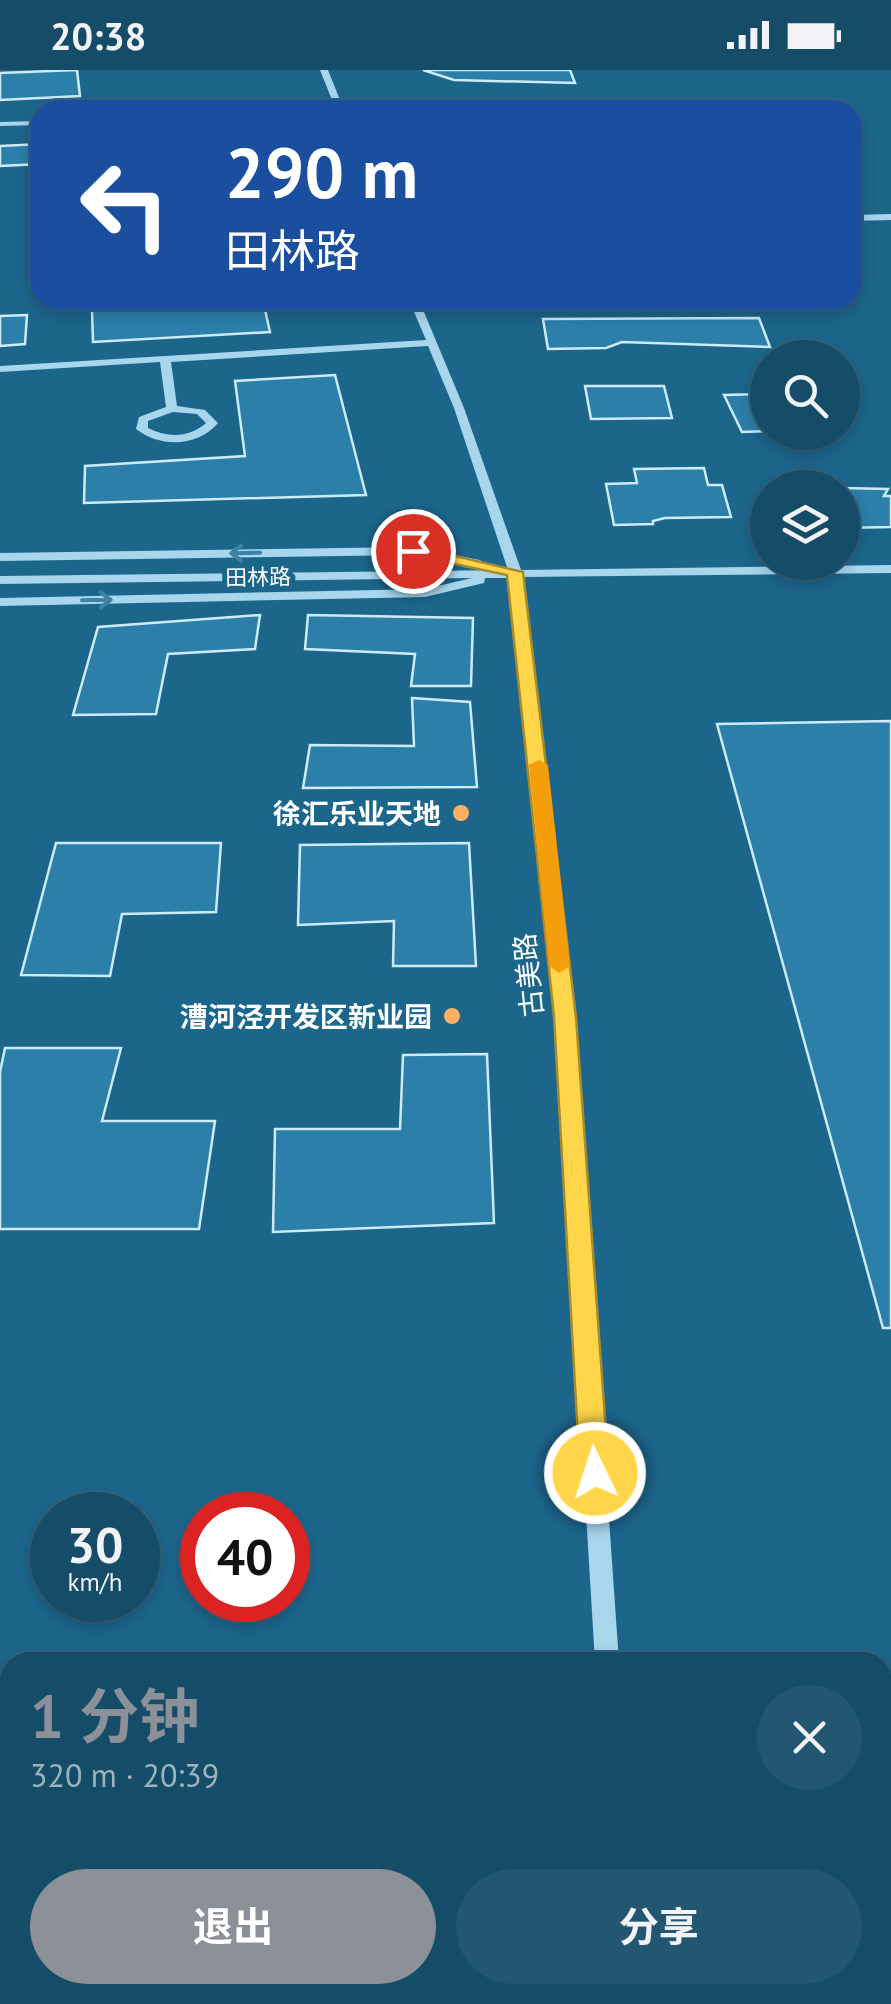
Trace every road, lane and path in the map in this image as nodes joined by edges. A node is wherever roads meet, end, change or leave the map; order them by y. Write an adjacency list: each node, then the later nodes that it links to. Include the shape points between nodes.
1 (324, 70): 2 (street)
2 (336, 100)
3 (30, 123): 4 (street)
4 (0, 124)
5 (862, 218): 6 (street)
6 (891, 218)
7 (418, 310): 8 (street, 古美路)
8 (430, 343): 9 (street); 14 (street, 古美路)
9 (165, 359): 10 (street); 11 (street)
10 (0, 369)
11 (172, 409): 11 (street, via 143,419 142,429 186,438 212,423 196,410)
12 (0, 557): 14 (street, 田林路, one-way to 12, via 413,551)
13 (891, 569): 14 (street, 田林路)
14 (515, 572): 15 (street, 田林路); 16 (street, 田林路, one-way to 14, via 425,594); 17 (street, 古美路, via 565,1017)
15 (0, 580)
16 (0, 602)
17 (606, 1652)

